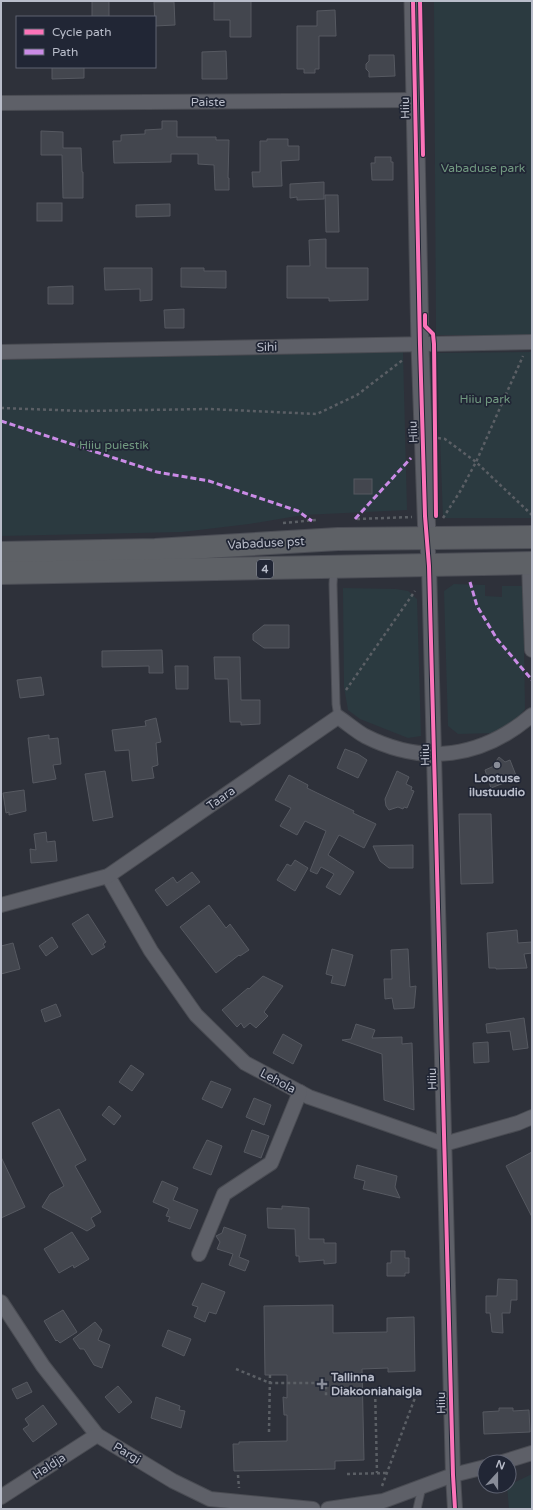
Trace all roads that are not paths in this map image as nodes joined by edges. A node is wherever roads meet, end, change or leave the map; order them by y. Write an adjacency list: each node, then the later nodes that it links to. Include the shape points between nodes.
1 (413, 1): 2 (street, Hiiu)
2 (414, 100): 3 (street, Paiste); 5 (street, Hiiu)
3 (1, 104)
4 (530, 342): 5 (street, Sihi)
5 (414, 350): 6 (street, Sihi); 8 (street, Hiiu)
6 (1, 352)
7 (532, 537): 8 (highway, Vabaduse pst / 4)
8 (427, 538): 9 (highway, Vabaduse pst / 4, via 338,539 155,550); 11 (street, Hiiu)
9 (1, 553)
10 (531, 563): 11 (highway, Vabaduse pst / 4); 14 (street)
11 (429, 566): 12 (highway, Vabaduse pst / 4); 17 (street, Hiiu)
12 (334, 568): 13 (highway, Vabaduse pst / 4); 15 (lane)
13 (1, 574)
14 (532, 650)
15 (337, 711): 17 (street, via 364,736 394,749); 18 (street, Taara)
16 (532, 715): 17 (street, via 517,728 487,744 462,752)
17 (435, 755): 22 (street, Hiiu)
18 (108, 876): 19 (street, Taara); 20 (street, Lehola, via 151,951 196,1015 245,1063)
19 (1, 905)
20 (300, 1092): 22 (street, Lehola); 23 (street, via 271,1163 224,1194)
21 (531, 1121): 22 (street)
22 (444, 1144): 29 (street, Hiiu)
23 (199, 1254)
24 (1, 1302): 25 (street, Pargi, via 43,1366)
25 (96, 1435): 31 (street, Haldja); 32 (street, Pargi)
26 (532, 1453): 27 (street)
27 (517, 1458)
28 (477, 1469): 29 (street)
29 (453, 1476): 30 (street); 36 (street, Hiiu)
30 (422, 1486): 34 (street, via 383,1501); 35 (lane)
31 (1, 1497)
32 (211, 1504): 33 (street, Pargi)
33 (313, 1509)
34 (328, 1509)
35 (417, 1509)
36 (455, 1509)

